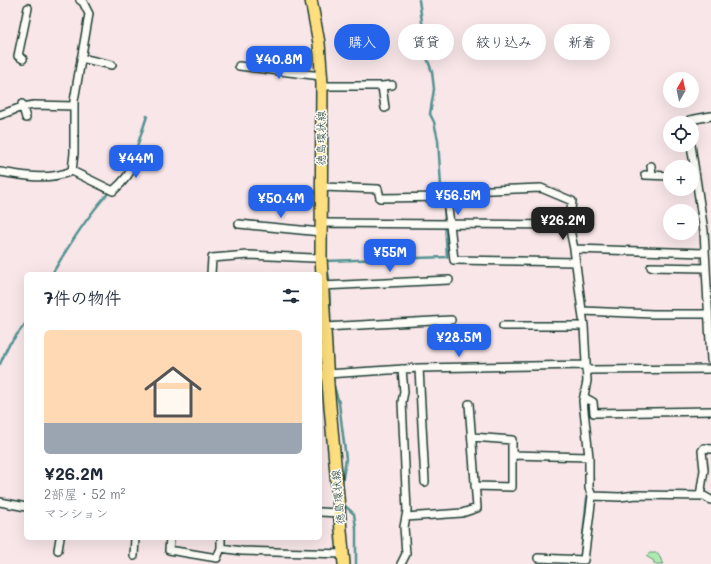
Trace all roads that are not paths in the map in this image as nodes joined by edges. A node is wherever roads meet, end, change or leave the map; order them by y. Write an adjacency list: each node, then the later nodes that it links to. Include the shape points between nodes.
1 (80, 0): 4 (street, via 89,14)
2 (309, 0): 8 (main road, 徳島環状線, via 319,43)
3 (28, 8): 5 (street, via 18,56)
4 (81, 58): 6 (street); 12 (street, via 76,75)
5 (23, 59)
6 (112, 65)
7 (239, 66): 8 (street)
8 (322, 81): 10 (street); 23 (main road, 徳島環状線)
9 (392, 85): 10 (street)
10 (382, 86): 13 (street)
11 (22, 106): 12 (street); 14 (street); 16 (street)
12 (74, 106): 20 (street)
13 (385, 108)
14 (0, 115)
15 (711, 116): 17 (street)
16 (26, 118)
17 (699, 118)
18 (134, 163): 20 (street, via 120,186 113,191)
19 (651, 166): 22 (street, via 649,175)
20 (72, 171): 21 (street, via 44,178)
21 (0, 172)
22 (663, 176)
23 (321, 187): 25 (street, via 378,189 380,198); 29 (main road, 徳島環状線)
24 (698, 196): 31 (street)
25 (444, 197): 27 (street); 28 (street, via 446,192 541,188 572,201)
26 (239, 224): 29 (street)
27 (447, 224): 28 (street); 29 (street); 33 (street, via 454,260)
28 (569, 225): 30 (street)
29 (321, 228): 32 (main road, 徳島環状線)
30 (574, 249): 31 (street); 33 (street)
31 (705, 253): 35 (street)
32 (320, 257): 36 (street, via 248,255 212,258); 38 (main road, 徳島環状線)
33 (576, 262): 39 (street)
34 (651, 267): 35 (street)
35 (706, 268): 40 (street)
36 (211, 272)
37 (449, 280): 38 (street)
38 (327, 285): 44 (main road, 徳島環状線)
39 (582, 312): 40 (street); 43 (street)
40 (708, 314): 45 (street)
41 (451, 320): 44 (street)
42 (503, 326): 43 (street)
43 (584, 326): 49 (street)
44 (328, 327): 47 (main road, 徳島環状線)
45 (710, 335): 46 (street)
46 (711, 360)
47 (323, 361): 52 (main road, 徳島環状線)
48 (419, 368): 49 (street); 50 (street); 60 (street)
49 (586, 368): 51 (street); 53 (street)
50 (402, 369): 52 (street); 69 (street)
51 (711, 369)
52 (330, 374): 68 (main road, 徳島環状線)
53 (584, 397): 55 (street, via 593,402 594,413); 59 (street)
54 (469, 404): 56 (street)
55 (711, 411)
56 (472, 438): 58 (street, via 512,440); 61 (street)
57 (711, 449): 63 (street, via 704,448 702,451 704,470)
58 (512, 456): 59 (street); 61 (street, via 512,487)
59 (589, 457): 62 (street)
60 (425, 482)
61 (475, 486): 69 (street, via 477,508 462,513)
62 (591, 493): 63 (street, via 620,497 636,494); 79 (street)
63 (700, 496): 64 (street)
64 (711, 500)
65 (0, 502): 66 (street)
66 (24, 507)
67 (322, 512): 68 (street)
68 (339, 513): 78 (main road, 徳島環状線)
69 (406, 517): 80 (street, via 406,554)
70 (60, 540): 75 (street)
71 (135, 540): 76 (street)
72 (170, 540): 74 (street, via 169,550 217,558)
73 (221, 540): 74 (street)
74 (221, 548): 78 (street)
75 (58, 550)
76 (134, 556)
77 (538, 558): 79 (street)
78 (344, 561)
79 (582, 561)
80 (401, 564)

